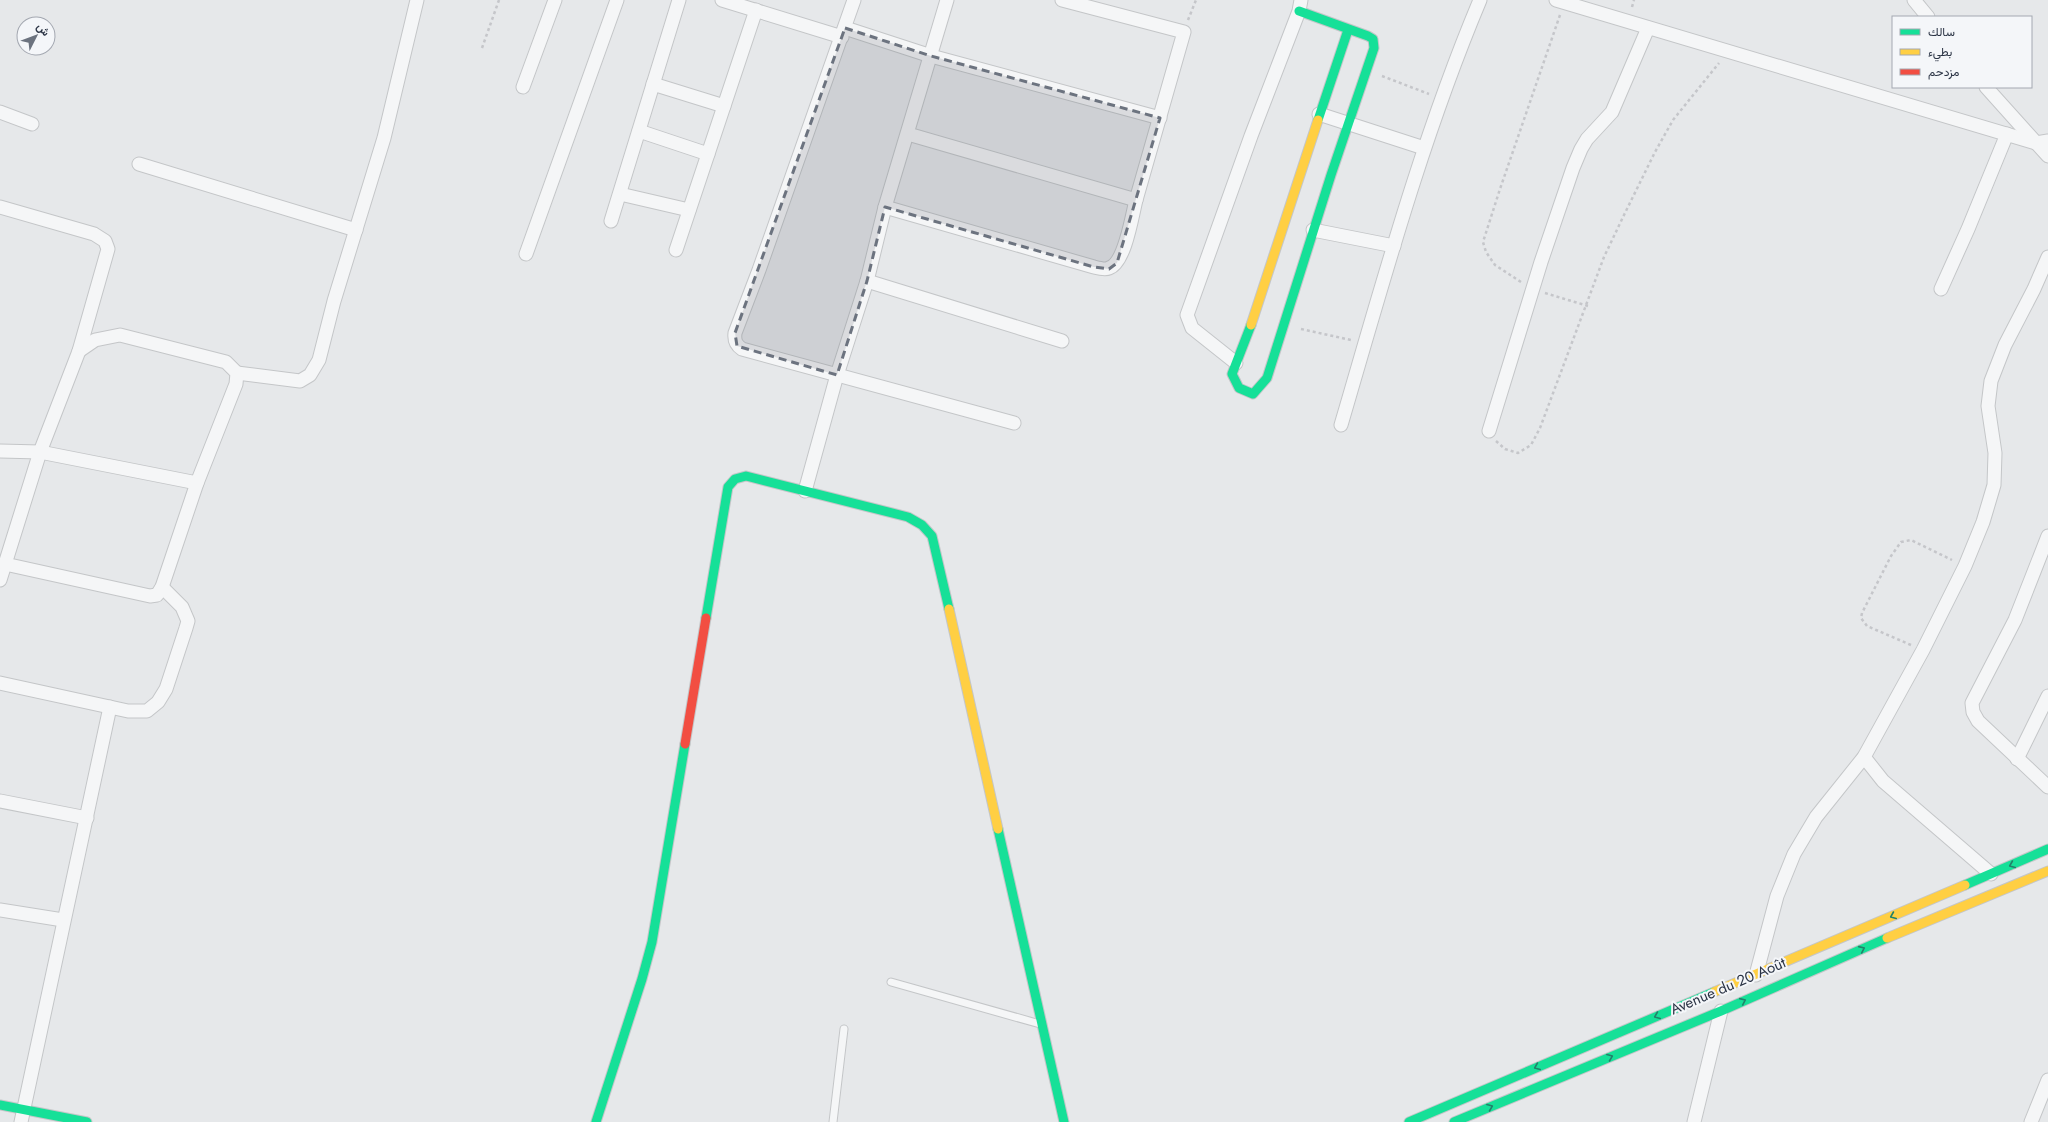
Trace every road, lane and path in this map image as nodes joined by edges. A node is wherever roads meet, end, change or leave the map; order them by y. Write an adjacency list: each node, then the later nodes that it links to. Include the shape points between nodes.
1 (417, 0): 49 (street, via 384,138)
2 (499, 0): 21 (path)
3 (555, 0): 26 (street)
4 (617, 0): 53 (street)
5 (679, 0): 25 (street)
6 (722, 0): 15 (street)
7 (854, 0): 20 (street)
8 (947, 0): 23 (street)
9 (1062, 0): 19 (street)
10 (1196, 0): 19 (path)
11 (1480, 0): 28 (street)
12 (1914, 0): 16 (street)
13 (1560, 2): 17 (street); 57 (path, via 1483,242 1495,265)
14 (1300, 6): 18 (street); 63 (street, via 1187,315 1192,328)
15 (756, 10): 20 (street); 29 (street)
16 (1927, 16)
17 (1648, 28): 22 (street); 57 (street, via 1612,112 1581,149)
18 (1348, 30): 24 (street, via 1368,36 1375,43); 31 (street)
19 (1184, 32): 32 (street)
20 (843, 33): 23 (street); 65 (street, via 734,339 737,346 742,349)
21 (482, 48)
22 (1728, 52): 37 (street); 58 (path, via 1686,102 1655,152 1604,257)
23 (931, 56): 32 (street); 36 (street)
24 (1367, 70): 28 (path); 33 (street)
25 (653, 84): 29 (street); 35 (street)
26 (523, 87)
27 (1987, 88): 38 (street)
28 (1441, 98): 39 (street)
29 (724, 106): 40 (street)
30 (0, 112): 34 (street)
31 (1319, 114): 33 (street); 63 (street, via 1253,320)
32 (1160, 118): 44 (street)
33 (1349, 123): 39 (street); 50 (street)
34 (32, 124)
35 (639, 131): 40 (street); 43 (street)
36 (908, 134): 44 (street); 46 (street)
37 (2007, 134): 38 (street); 56 (street)
38 (2042, 142): 41 (street)
39 (1424, 148): 51 (street)
40 (708, 154): 47 (street)
41 (2048, 156)
42 (139, 164): 49 (street)
43 (620, 194): 47 (street); 48 (street)
44 (1136, 200): 46 (street, via 1124,249 1117,263 1108,269)
45 (0, 207): 62 (street, via 94,234 105,241 108,249)
46 (885, 207): 55 (street)
47 (689, 210): 52 (street)
48 (611, 221)
49 (356, 230): 64 (street, via 313,372 300,381)
50 (1313, 230): 51 (street); 59 (street)
51 (1394, 246): 61 (street)
52 (676, 250)
53 (526, 254)
54 (2048, 257): 75 (street, via 2005,345 1991,381 1988,406 1995,453 1994,485 1983,522)
55 (867, 281): 60 (street); 65 (street)
56 (1941, 288)
57 (1532, 289): 58 (path); 68 (street)
58 (1588, 306): 68 (path, via 1531,445 1518,453 1505,449)
59 (1283, 324): 61 (path); 63 (street, via 1267,378 1253,394 1243,392 1234,382 1232,374)
60 (1062, 341)
61 (1365, 343): 67 (street)
62 (80, 351): 64 (street, via 95,340 120,335 226,362); 70 (street)
63 (1236, 363)
64 (237, 373): 71 (street, via 234,391)
65 (837, 374): 66 (street); 72 (street)
66 (1014, 423)
67 (1341, 425)
68 (1489, 431)
69 (0, 451): 70 (street)
70 (40, 452): 71 (street); 74 (street)
71 (197, 483): 77 (street)
72 (805, 491): 95 (street, via 908,517 922,525 932,536); 102 (street, via 746,476 735,479 728,487 652,942)
73 (2048, 536): 83 (street, via 2018,614 1972,703 1978,721)
74 (5, 564): 76 (street); 77 (street, via 150,596 157,594)
75 (1965, 566): 78 (street); 78 (path, via 1910,540 1904,540 1891,556 1862,613 1861,618 1867,626)
76 (0, 580)
77 (162, 587): 81 (street, via 182,607 188,621 166,689 158,702 147,712)
78 (1923, 650): 82 (street)
79 (0, 682): 81 (street)
80 (2048, 696): 83 (street)
81 (110, 707): 86 (street)
82 (1864, 757): 89 (street, via 1883,781); 92 (street, via 1816,817 1794,854 1776,896)
83 (2018, 759): 84 (street)
84 (2048, 787)
85 (0, 801): 86 (street)
86 (87, 818): 91 (street)
87 (2048, 850): 89 (street, Avenue du 20 Août, one-way to 89)
88 (2048, 871): 94 (street, Avenue du 20 Août, one-way to 88, via 1892,935)
89 (1991, 874): 92 (street, Avenue du 20 Août, one-way to 92)
90 (0, 910): 91 (street)
91 (63, 920): 99 (street)
92 (1756, 975): 105 (street, Avenue du 20 Août, one-way to 105)
93 (890, 982): 95 (lane)
94 (1721, 1011): 100 (street, Avenue du 20 Août, one-way to 94); 106 (street)
95 (1042, 1024): 104 (street)
96 (844, 1029): 103 (lane)
97 (2048, 1080): 107 (street)
98 (0, 1105): 99 (street)
99 (22, 1116): 101 (street)
100 (1458, 1121)
101 (87, 1122)
102 (596, 1122)
103 (833, 1122)
104 (1064, 1122)
105 (1409, 1122)
106 (1694, 1122)
107 (2031, 1122)

